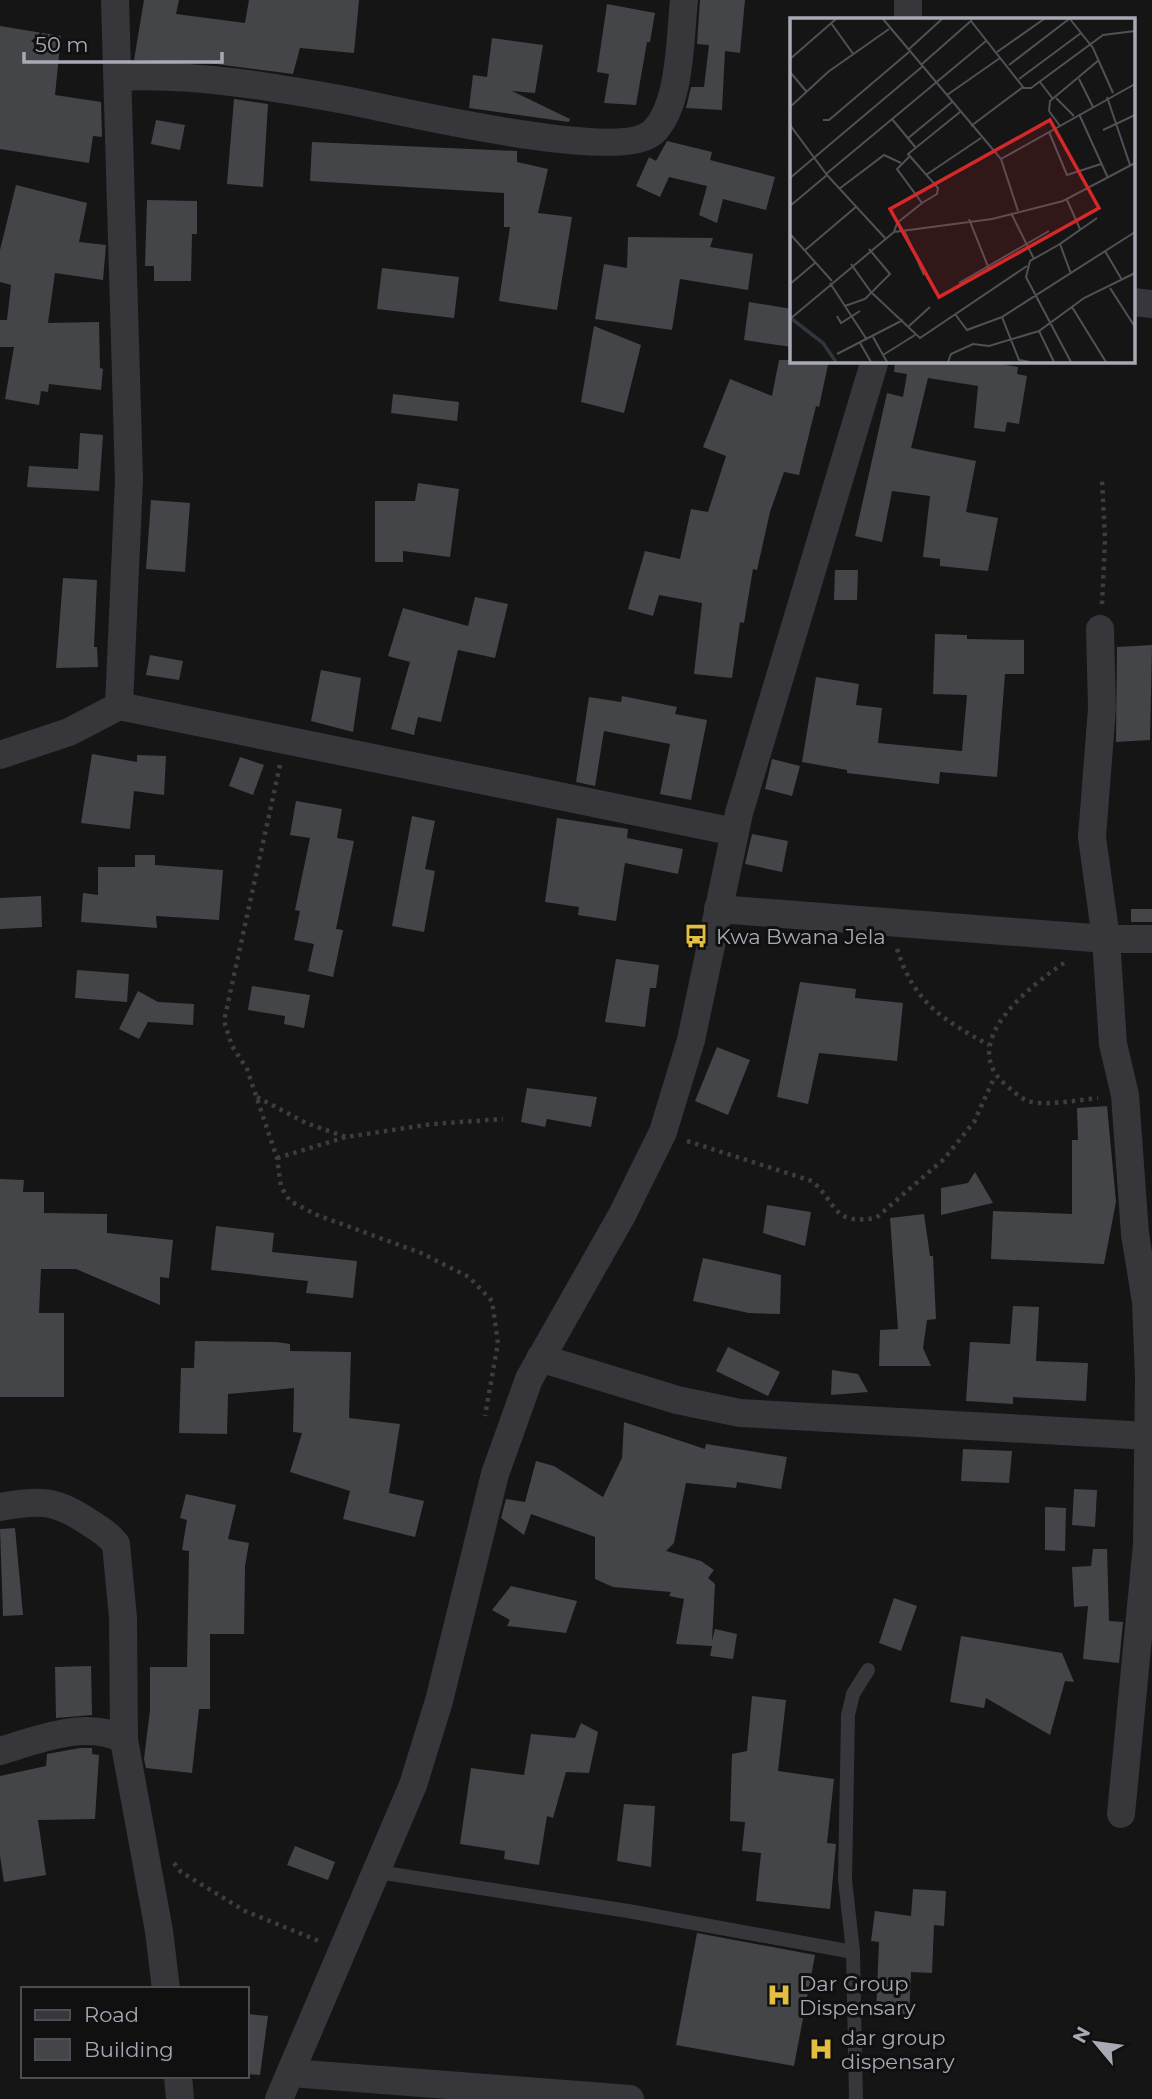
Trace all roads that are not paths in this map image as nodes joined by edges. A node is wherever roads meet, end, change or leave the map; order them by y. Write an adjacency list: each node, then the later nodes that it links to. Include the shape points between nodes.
1 (115, 0): 5 (street)
2 (684, 0): 5 (street, via 670,102 653,132 637,141 610,143 452,124 355,102 201,79)
3 (908, 0): 4 (street)
4 (908, 18)
5 (118, 77): 10 (street, via 129,479)
6 (1134, 302): 7 (street)
7 (1152, 304)
8 (874, 362): 12 (street)
9 (1100, 629): 15 (street, via 1102,708 1092,837)
10 (119, 706): 11 (street, via 69,732); 12 (street)
11 (0, 755)
12 (735, 832): 13 (street)
13 (718, 909): 15 (street); 16 (street, via 691,1040 663,1132 622,1215)
14 (1152, 939): 15 (street)
15 (1105, 940): 17 (street, via 1113,1044 1125,1095 1135,1234 1146,1301)
16 (540, 1358): 17 (street, via 677,1401 740,1413); 23 (street, via 495,1474 439,1701 413,1785)
17 (1149, 1436): 22 (street, via 1147,1544)
18 (0, 1507): 20 (street, via 52,1502 72,1510 116,1544)
19 (868, 1670): 24 (lane, via 853,1695 848,1715 845,1880)
20 (124, 1740): 21 (street, via 101,1730 73,1732); 25 (street)
21 (0, 1751)
22 (1121, 1814)
23 (378, 1872): 24 (lane); 26 (street)
24 (853, 1952): 31 (lane)
25 (166, 1987)
26 (291, 2073): 29 (street); 30 (street)
27 (178, 2078): 28 (street)
28 (180, 2099)
29 (279, 2099)
30 (630, 2099)
31 (856, 2099)

